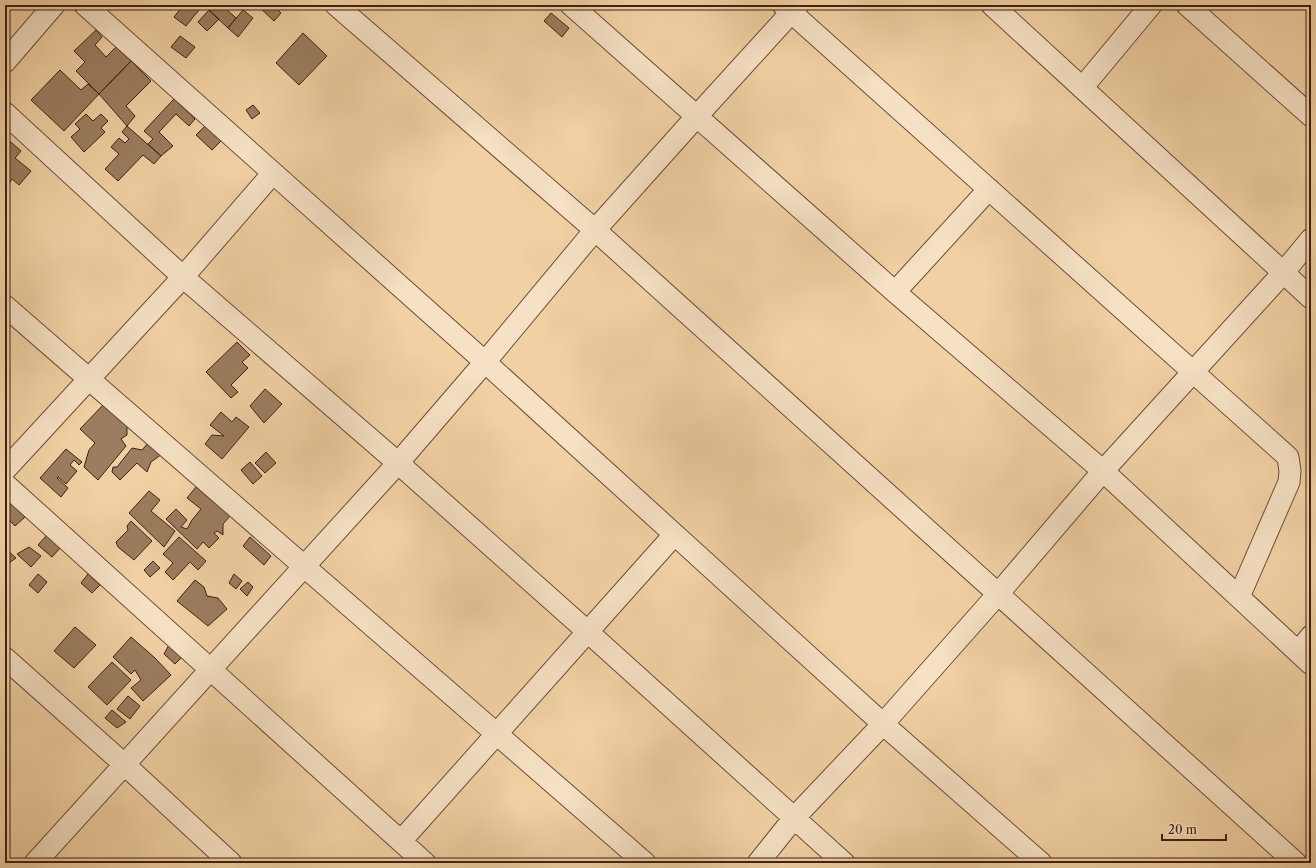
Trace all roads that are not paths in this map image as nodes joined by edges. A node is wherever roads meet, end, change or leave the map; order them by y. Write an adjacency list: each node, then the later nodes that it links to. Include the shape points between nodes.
1 (54, 5): 9 (street)
2 (86, 5): 14 (street)
3 (336, 5): 16 (street)
4 (571, 5): 12 (street)
5 (992, 5): 10 (street)
6 (1151, 5): 10 (street)
7 (1187, 5): 13 (street)
8 (791, 7): 12 (street); 15 (street)
9 (5, 62)
10 (1082, 88): 18 (street)
11 (5, 113): 19 (street)
12 (697, 116): 16 (street); 20 (street)
13 (1311, 116)
14 (273, 173): 19 (street); 23 (street)
15 (989, 189): 20 (street); 24 (street)
16 (595, 230): 23 (street); 32 (street)
17 (1311, 239): 18 (street)
18 (1283, 273): 21 (street); 24 (street)
19 (183, 277): 25 (street); 26 (street)
20 (895, 292): 28 (street)
21 (1311, 298)
22 (5, 306): 25 (street)
23 (485, 362): 26 (street); 30 (street)
24 (1193, 372): 28 (street); 33 (street, via 1288,457 1289,482)
25 (89, 380): 27 (street); 31 (street)
26 (398, 464): 31 (street); 34 (street)
27 (5, 470)
28 (1103, 471): 32 (street); 33 (street)
29 (5, 484): 38 (street)
30 (674, 536): 34 (street); 39 (street)
31 (304, 567): 38 (street); 40 (street)
32 (998, 594): 39 (street); 51 (street)
33 (1239, 597): 37 (street)
34 (588, 632): 40 (street); 42 (street)
35 (1311, 636): 37 (street)
36 (5, 658): 41 (street)
37 (1304, 658)
38 (212, 670): 41 (street); 43 (street)
39 (883, 724): 42 (street); 50 (street)
40 (497, 734): 43 (street); 47 (street)
41 (125, 765): 44 (street); 45 (street)
42 (794, 818): 48 (street); 49 (street)
43 (401, 841): 46 (street)
44 (35, 863)
45 (231, 863)
46 (425, 863)
47 (645, 863)
48 (758, 863)
49 (844, 863)
50 (1041, 863)
51 (1296, 863)

